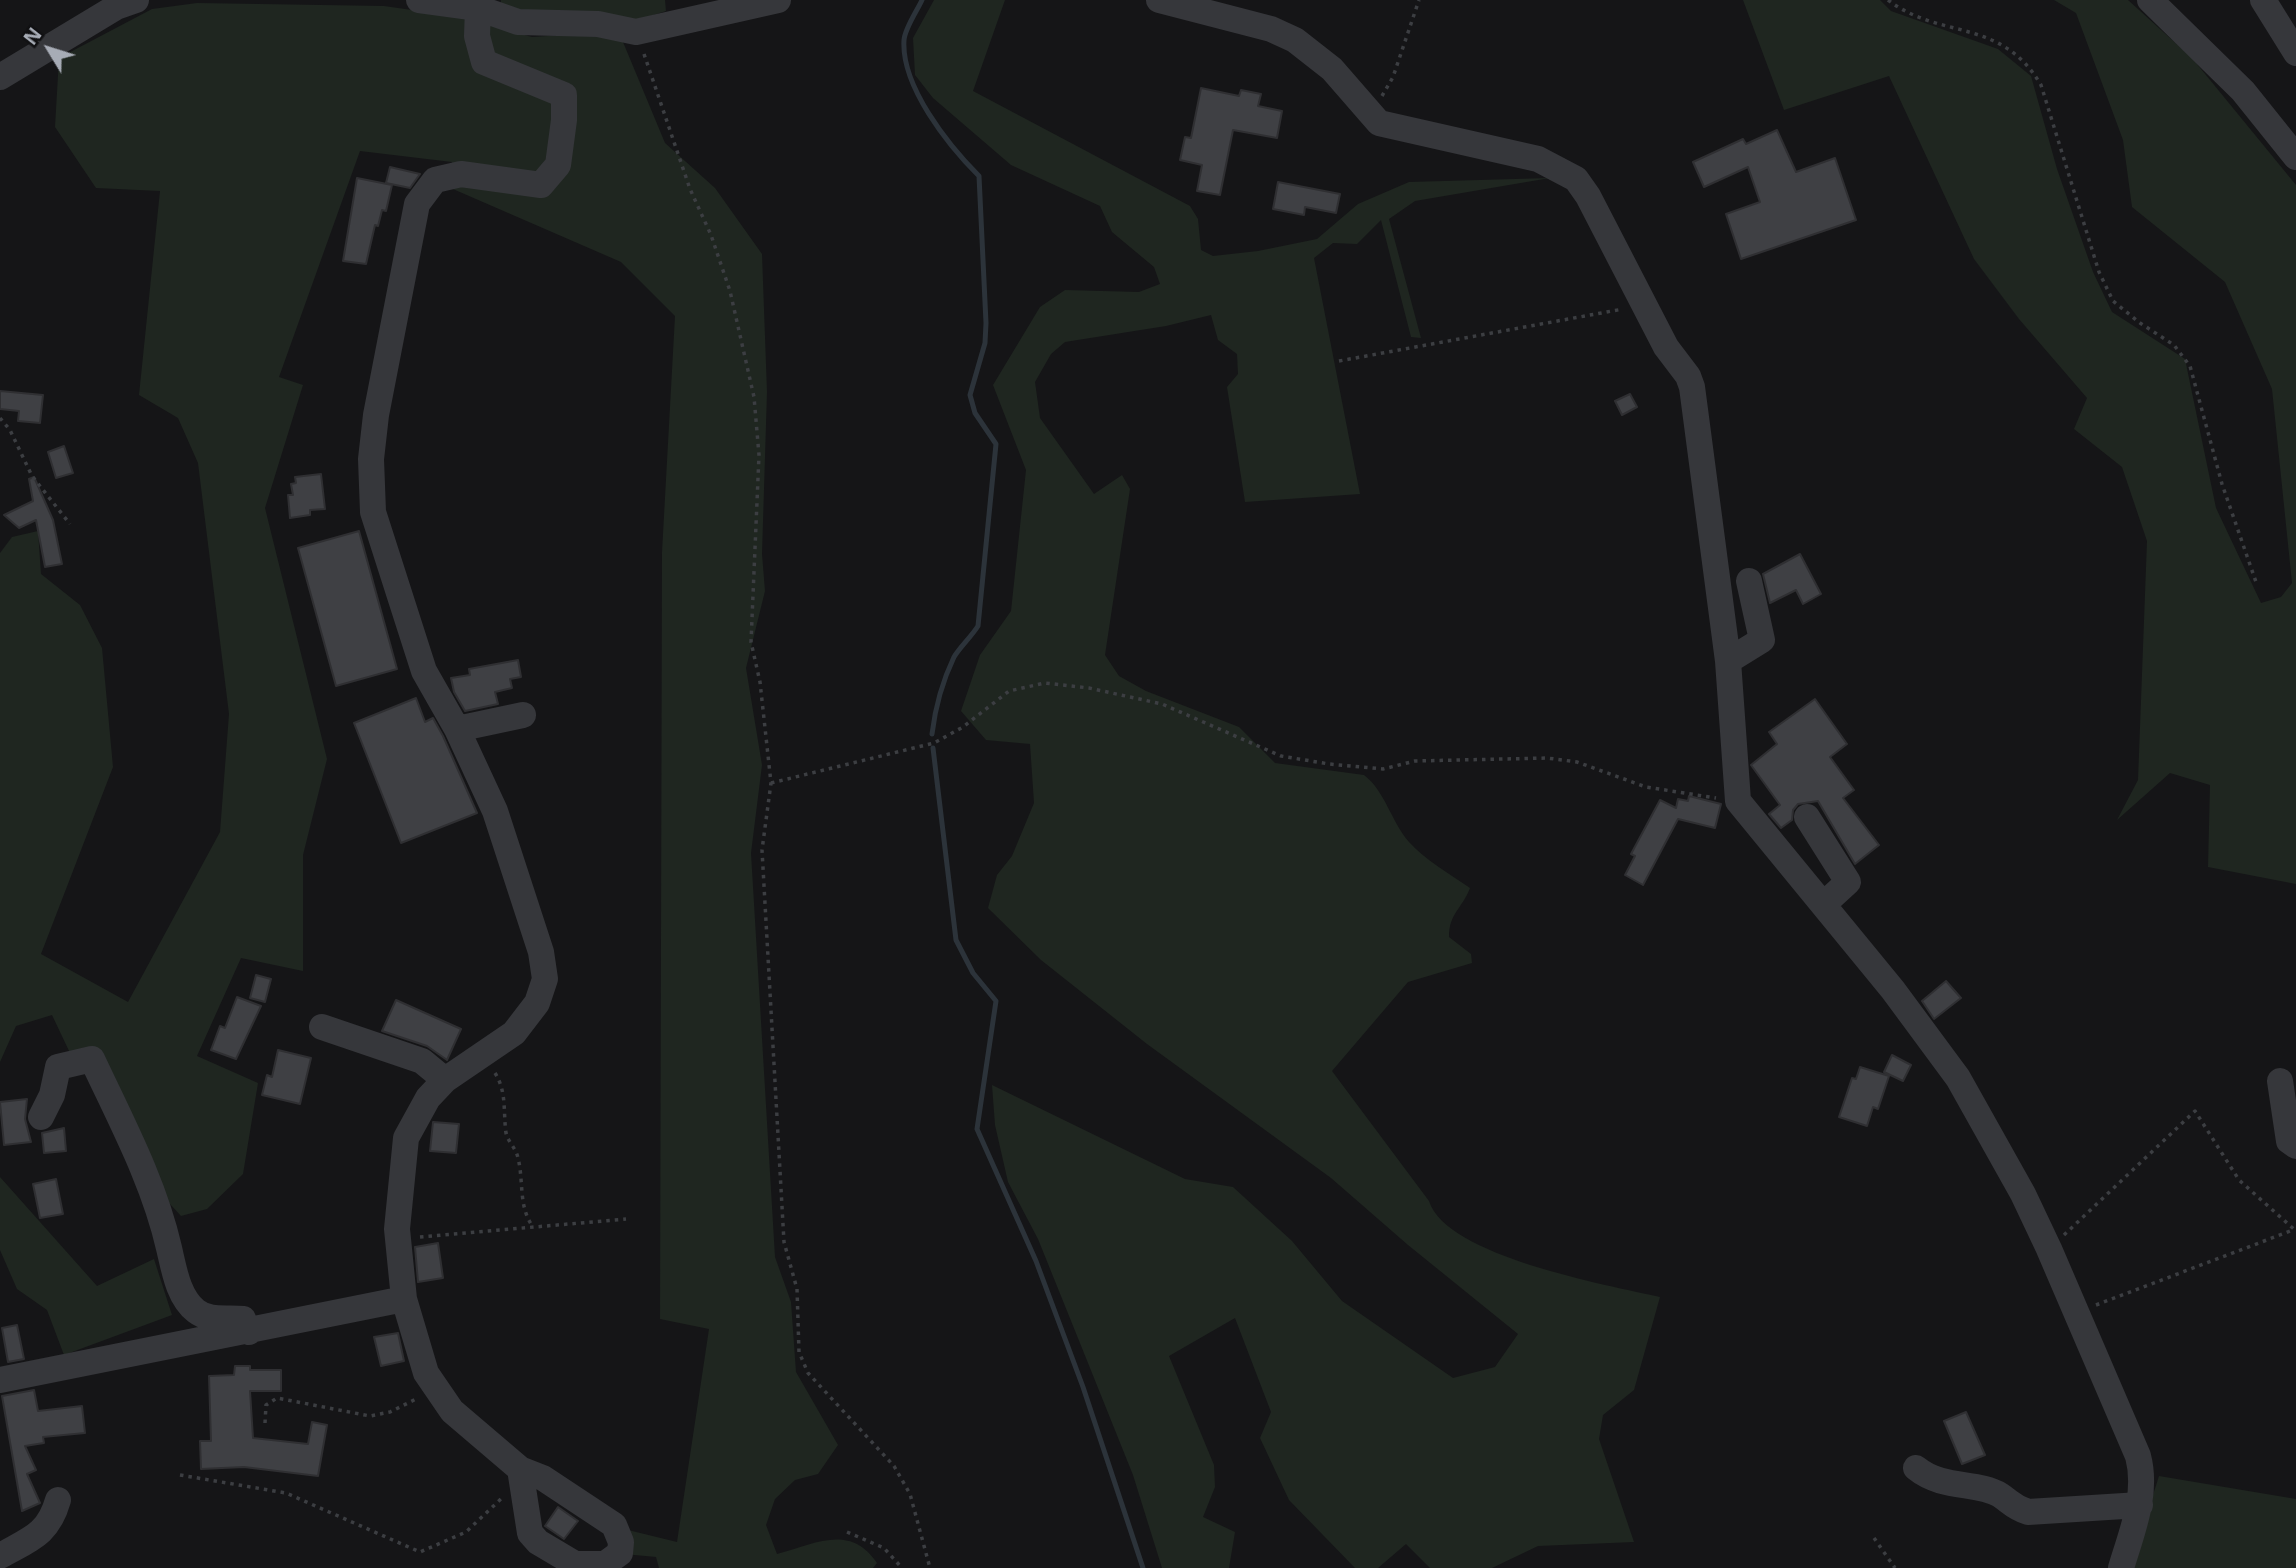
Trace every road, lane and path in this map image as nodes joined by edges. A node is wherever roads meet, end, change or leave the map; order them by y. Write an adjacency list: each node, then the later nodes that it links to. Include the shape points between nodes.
1 (136, 0): 12 (street, via 116,7)
2 (419, 0): 9 (street)
3 (778, 0): 10 (street)
4 (1159, 0): 13 (street, via 1271,29 1295,40 1332,69)
5 (1419, 0): 13 (path, via 1393,77)
6 (1888, 0): 20 (path, via 1908,13 1998,40 2030,67 2041,85 2099,272 2113,301 2174,345 2190,366 2222,484)
7 (2150, 0): 14 (street, via 2243,90)
8 (2263, 0): 11 (street)
9 (478, 8): 10 (street, via 518,22 598,24); 23 (street, via 477,36 484,62 564,95 558,165 541,185 461,174 435,180 417,204 371,459 373,512 381,543 424,671)
10 (636, 32): 24 (path, via 730,291 754,397 760,455 751,642)
11 (2296, 53)
12 (0, 78)
13 (1371, 116): 15 (street, via 1379,123 1538,159 1566,172 1588,196)
14 (2296, 157)
15 (1645, 305): 16 (path); 21 (street, via 1688,376 1697,409)
16 (1339, 361)
17 (0, 418): 18 (path, via 32,476)
18 (69, 524)
19 (1749, 581): 21 (street, via 1762,640)
20 (2256, 582)
21 (1728, 661): 25 (street)
22 (523, 716): 23 (street)
23 (457, 729): 29 (street, via 495,811 541,952 545,979 537,1003 514,1033)
24 (771, 783): 25 (path, via 934,743 981,715 1009,691 1045,683 1162,704 1281,756 1383,769 1415,761 1547,758 1577,762 1646,787); 54 (path, via 762,850 784,1242 797,1289 799,1352 808,1373 894,1466 910,1494)
25 (1738, 801): 27 (street)
26 (1807, 817): 27 (street, via 1848,882)
27 (1824, 904): 38 (street, via 1958,1078)
28 (322, 1027): 30 (street, via 422,1061)
29 (479, 1056): 30 (street); 35 (path, via 503,1087 507,1136 517,1153 523,1212)
30 (444, 1080): 37 (street, via 428,1098 406,1138)
31 (2280, 1081): 33 (street, via 2289,1141)
32 (41, 1117): 41 (street, via 52,1096 58,1067 92,1059 159,1206 176,1280 187,1300 209,1319 243,1319)
33 (2296, 1146)
34 (626, 1219): 35 (path)
35 (533, 1227): 37 (path)
36 (2295, 1230): 38 (path, via 2239,1180 2194,1111); 40 (path)
37 (397, 1239): 39 (street)
38 (2049, 1249): 40 (street)
39 (404, 1299): 41 (street); 43 (street, via 426,1373)
40 (2078, 1312): 49 (street, via 2138,1456 2143,1479)
41 (249, 1332): 42 (street)
42 (0, 1380)
43 (435, 1386): 44 (path, via 390,1412 370,1416 277,1398 266,1405); 46 (street, via 452,1411)
44 (265, 1423)
45 (1916, 1468): 49 (street, via 1928,1478 1999,1495 2011,1507 2028,1512)
46 (520, 1469): 47 (path, via 505,1495 466,1532 420,1552 286,1493)
47 (180, 1475)
48 (58, 1500): 52 (street, via 44,1531)
49 (2140, 1506): 56 (street)
50 (848, 1532): 53 (path, via 884,1548)
51 (1874, 1538): 55 (path)
52 (0, 1556)
53 (902, 1568)
54 (930, 1568)
55 (1895, 1568)
56 (2121, 1568)

